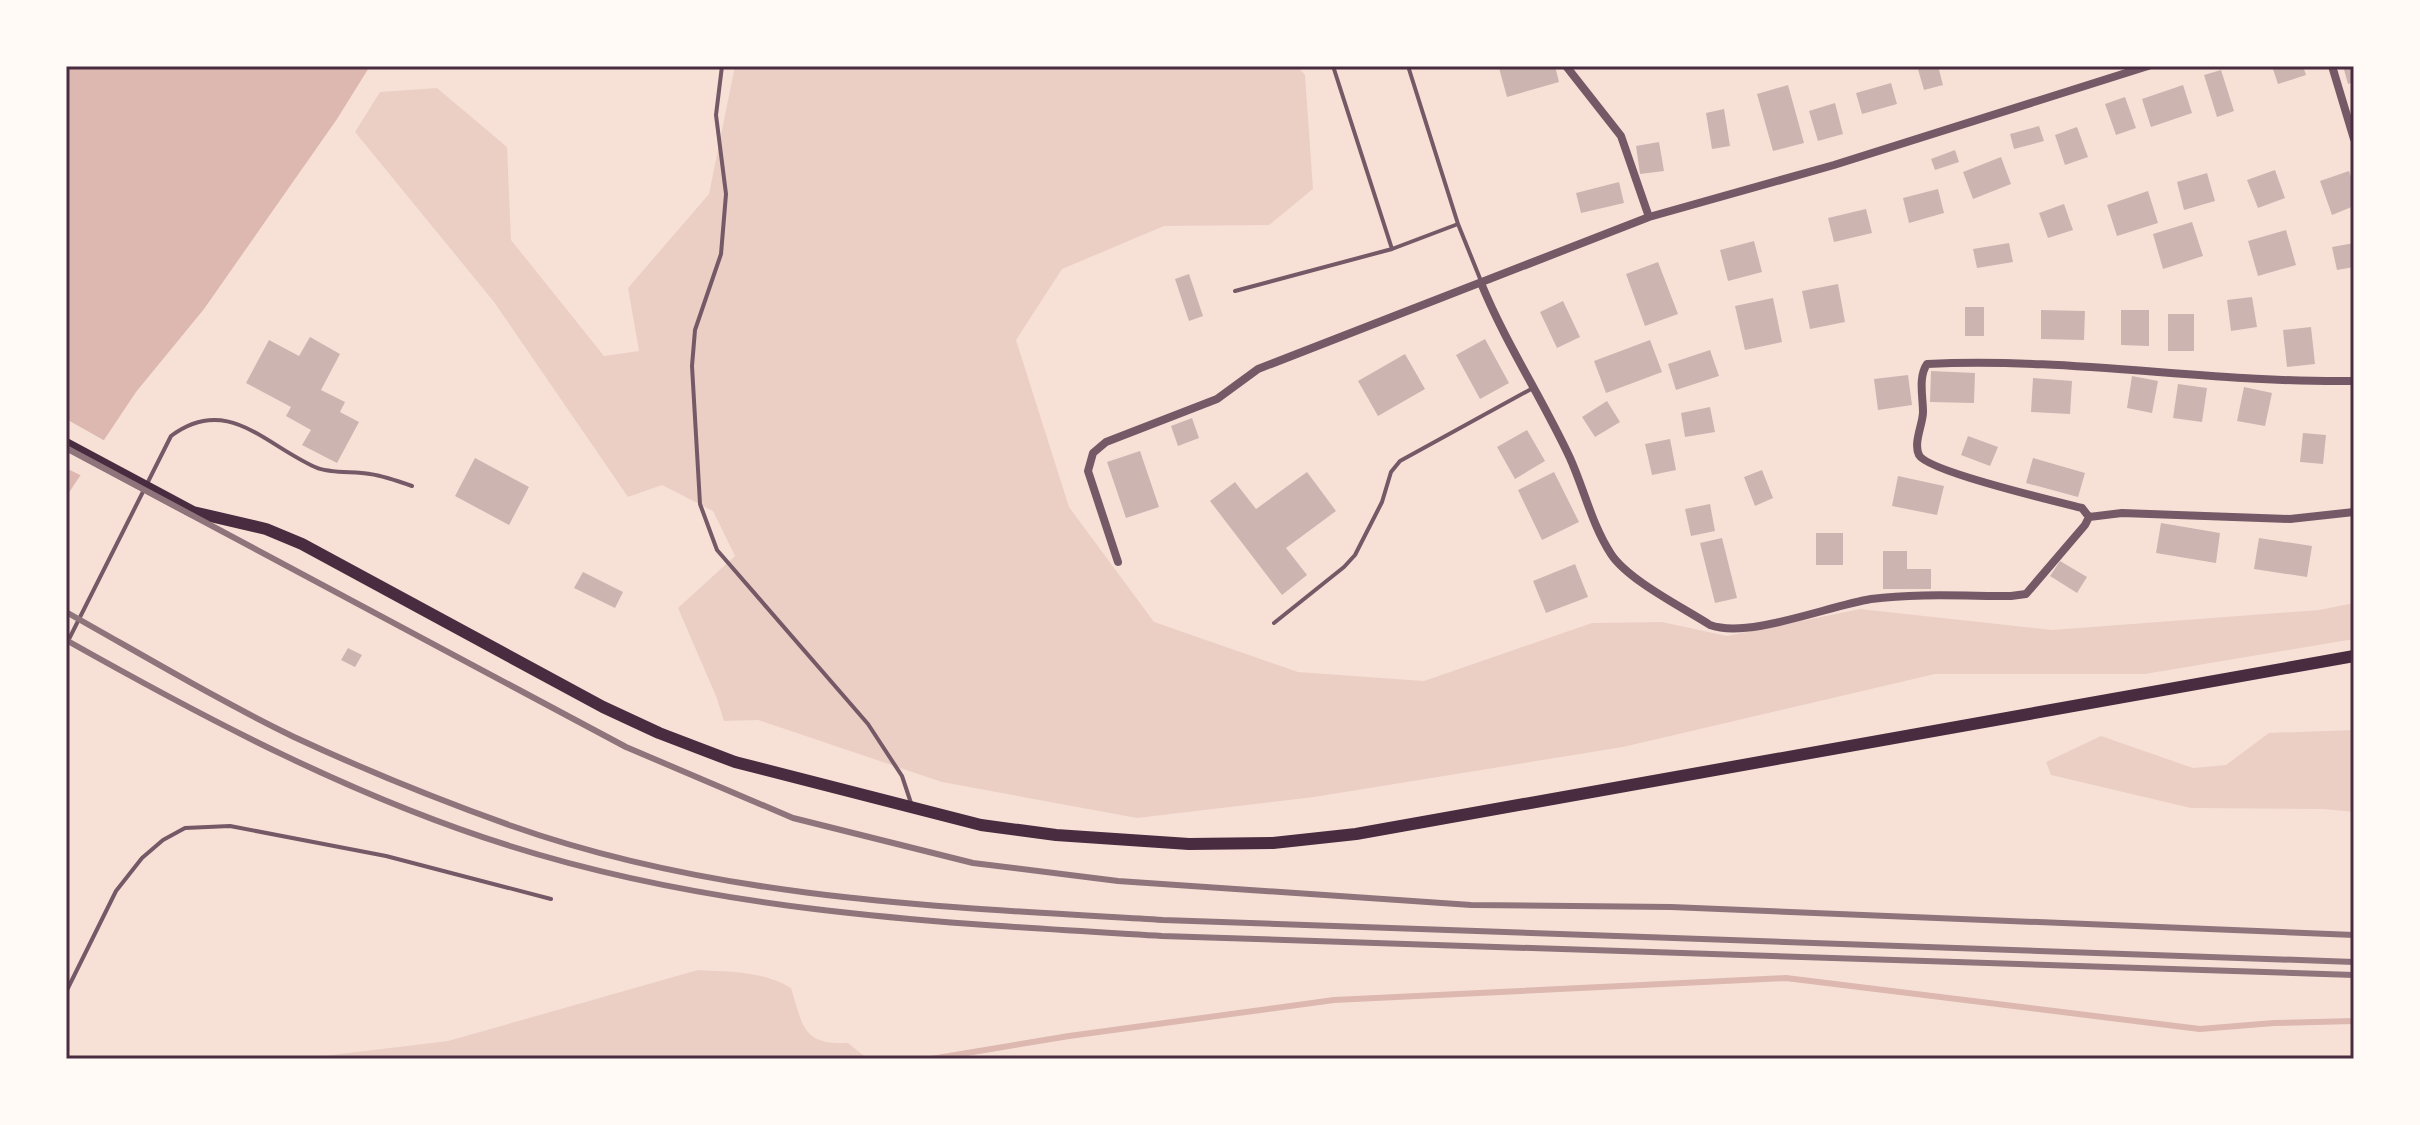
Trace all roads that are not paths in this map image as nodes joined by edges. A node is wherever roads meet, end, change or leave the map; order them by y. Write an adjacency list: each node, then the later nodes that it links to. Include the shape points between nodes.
1 (722, 66): 23 (lane, via 716,115 726,194 721,254 695,330 692,366 700,504 717,550 868,724 902,776)
2 (1333, 66): 10 (lane)
3 (1408, 66): 9 (lane)
4 (1566, 66): 8 (street, via 1621,136)
5 (2148, 66): 8 (street)
6 (2332, 66): 7 (street)
7 (2354, 139)
8 (1649, 217): 11 (street)
9 (1458, 224): 10 (lane); 11 (lane)
10 (1392, 249): 12 (lane)
11 (1481, 283): 14 (street); 19 (street, via 1258,369 1217,399 1106,442 1093,453 1088,471)
12 (1235, 291)
13 (2354, 381): 18 (street, via 1927,364 1919,456 1991,484 2082,508)
14 (1535, 387): 18 (street, via 1611,555 1635,577 1723,630 1873,599 2026,594); 20 (lane, via 1400,461 1355,555)
15 (66, 444): 23 (main road, via 193,512 285,535 659,733 735,762)
16 (412, 486): 21 (lane, via 376,474 318,469 223,419 187,424 171,436)
17 (2354, 512): 18 (street, via 2290,519 2122,513)
18 (2089, 517)
19 (1118, 562)
20 (1274, 623)
21 (66, 645)
22 (2354, 656): 23 (main road, via 1450,819 1273,843 1120,842 981,825)
23 (912, 809)
24 (551, 899): 25 (lane, via 386,856 230,826 185,828 142,858 116,891)
25 (66, 992)

